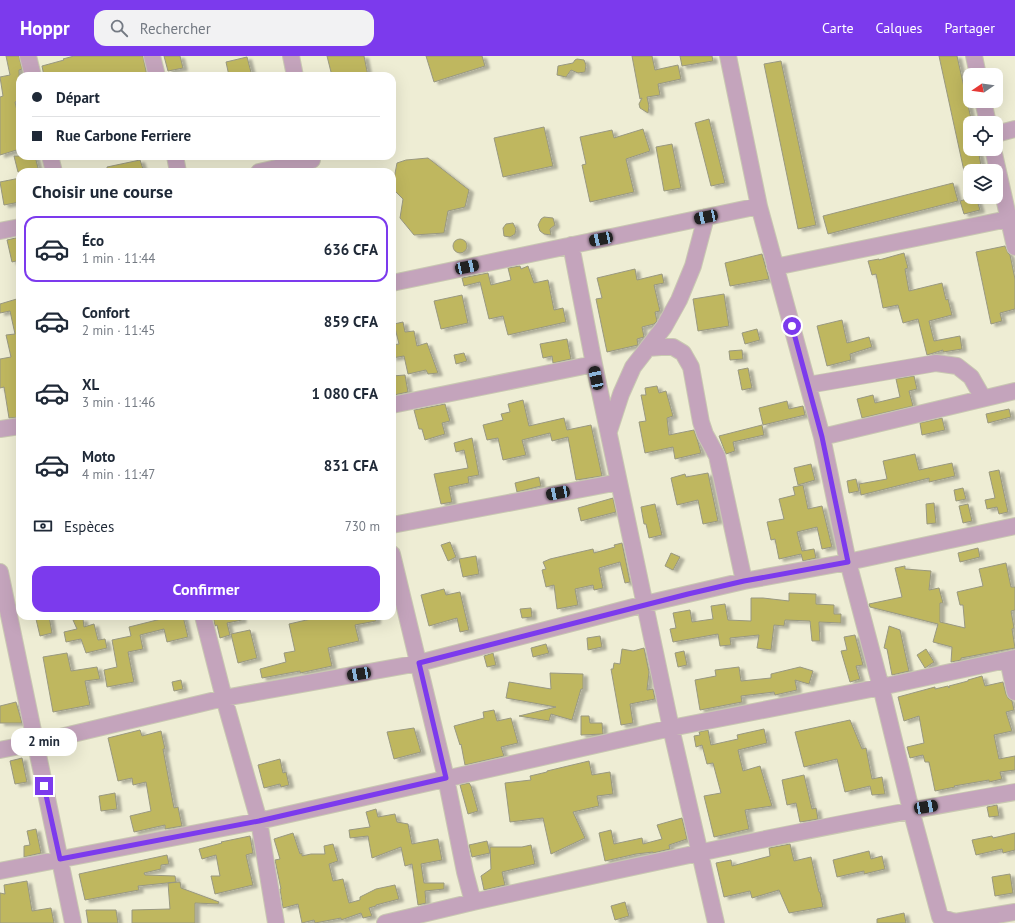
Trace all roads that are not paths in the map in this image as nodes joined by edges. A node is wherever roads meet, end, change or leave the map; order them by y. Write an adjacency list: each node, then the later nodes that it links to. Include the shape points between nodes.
1 (28, 56): 7 (street)
2 (152, 56): 8 (street)
3 (291, 56): 9 (street)
4 (728, 56): 15 (street)
5 (974, 56): 6 (street)
6 (977, 68)
7 (32, 72)
8 (156, 72)
9 (294, 72)
10 (1015, 129): 11 (street)
11 (1003, 132)
12 (994, 156): 17 (street)
13 (312, 163): 14 (street)
14 (283, 168)
15 (759, 206): 16 (street); 22 (street)
16 (706, 217): 20 (street); 24 (street, via 693,266 679,300)
17 (1008, 219): 21 (street); 22 (street)
18 (16, 228): 19 (street)
19 (0, 231)
20 (571, 245): 23 (street); 25 (street)
21 (1015, 247)
22 (776, 267): 26 (street)
23 (396, 282)
24 (648, 348): 32 (street, via 633,367); 40 (street, via 673,347 684,353 692,367 705,434 717,456)
25 (594, 364): 29 (street); 32 (street)
26 (808, 385): 28 (street, via 936,363 957,366 971,376); 33 (street)
27 (1015, 391): 28 (street)
28 (983, 398): 33 (street)
29 (396, 404)
30 (16, 427): 31 (street)
31 (0, 429)
32 (608, 432): 34 (street)
33 (822, 437): 37 (street)
34 (619, 482): 35 (street); 41 (street)
35 (396, 524)
36 (1015, 526): 37 (street)
37 (848, 562): 40 (street); 45 (street)
38 (396, 570): 44 (street)
39 (0, 572): 49 (street)
40 (744, 581): 41 (street)
41 (645, 604): 44 (street); 48 (street)
42 (204, 620): 47 (street)
43 (1012, 659): 45 (street); 46 (street)
44 (419, 663): 47 (street); 51 (street)
45 (881, 687): 48 (street); 53 (street)
46 (1015, 692)
47 (224, 698): 49 (street); 54 (street)
48 (671, 728): 51 (street); 55 (street)
49 (35, 743): 50 (street); 56 (street)
50 (0, 750)
51 (446, 778): 54 (street); 58 (street)
52 (1015, 792): 53 (street)
53 (911, 810): 55 (street); 59 (street, via 940,917 955,922)
54 (259, 821): 56 (street); 61 (street)
55 (700, 852): 58 (street); 63 (street)
56 (60, 859): 57 (street); 60 (street)
57 (0, 871)
58 (473, 902): 62 (street)
59 (1015, 912)
60 (73, 923)
61 (276, 923)
62 (385, 923)
63 (716, 923)

